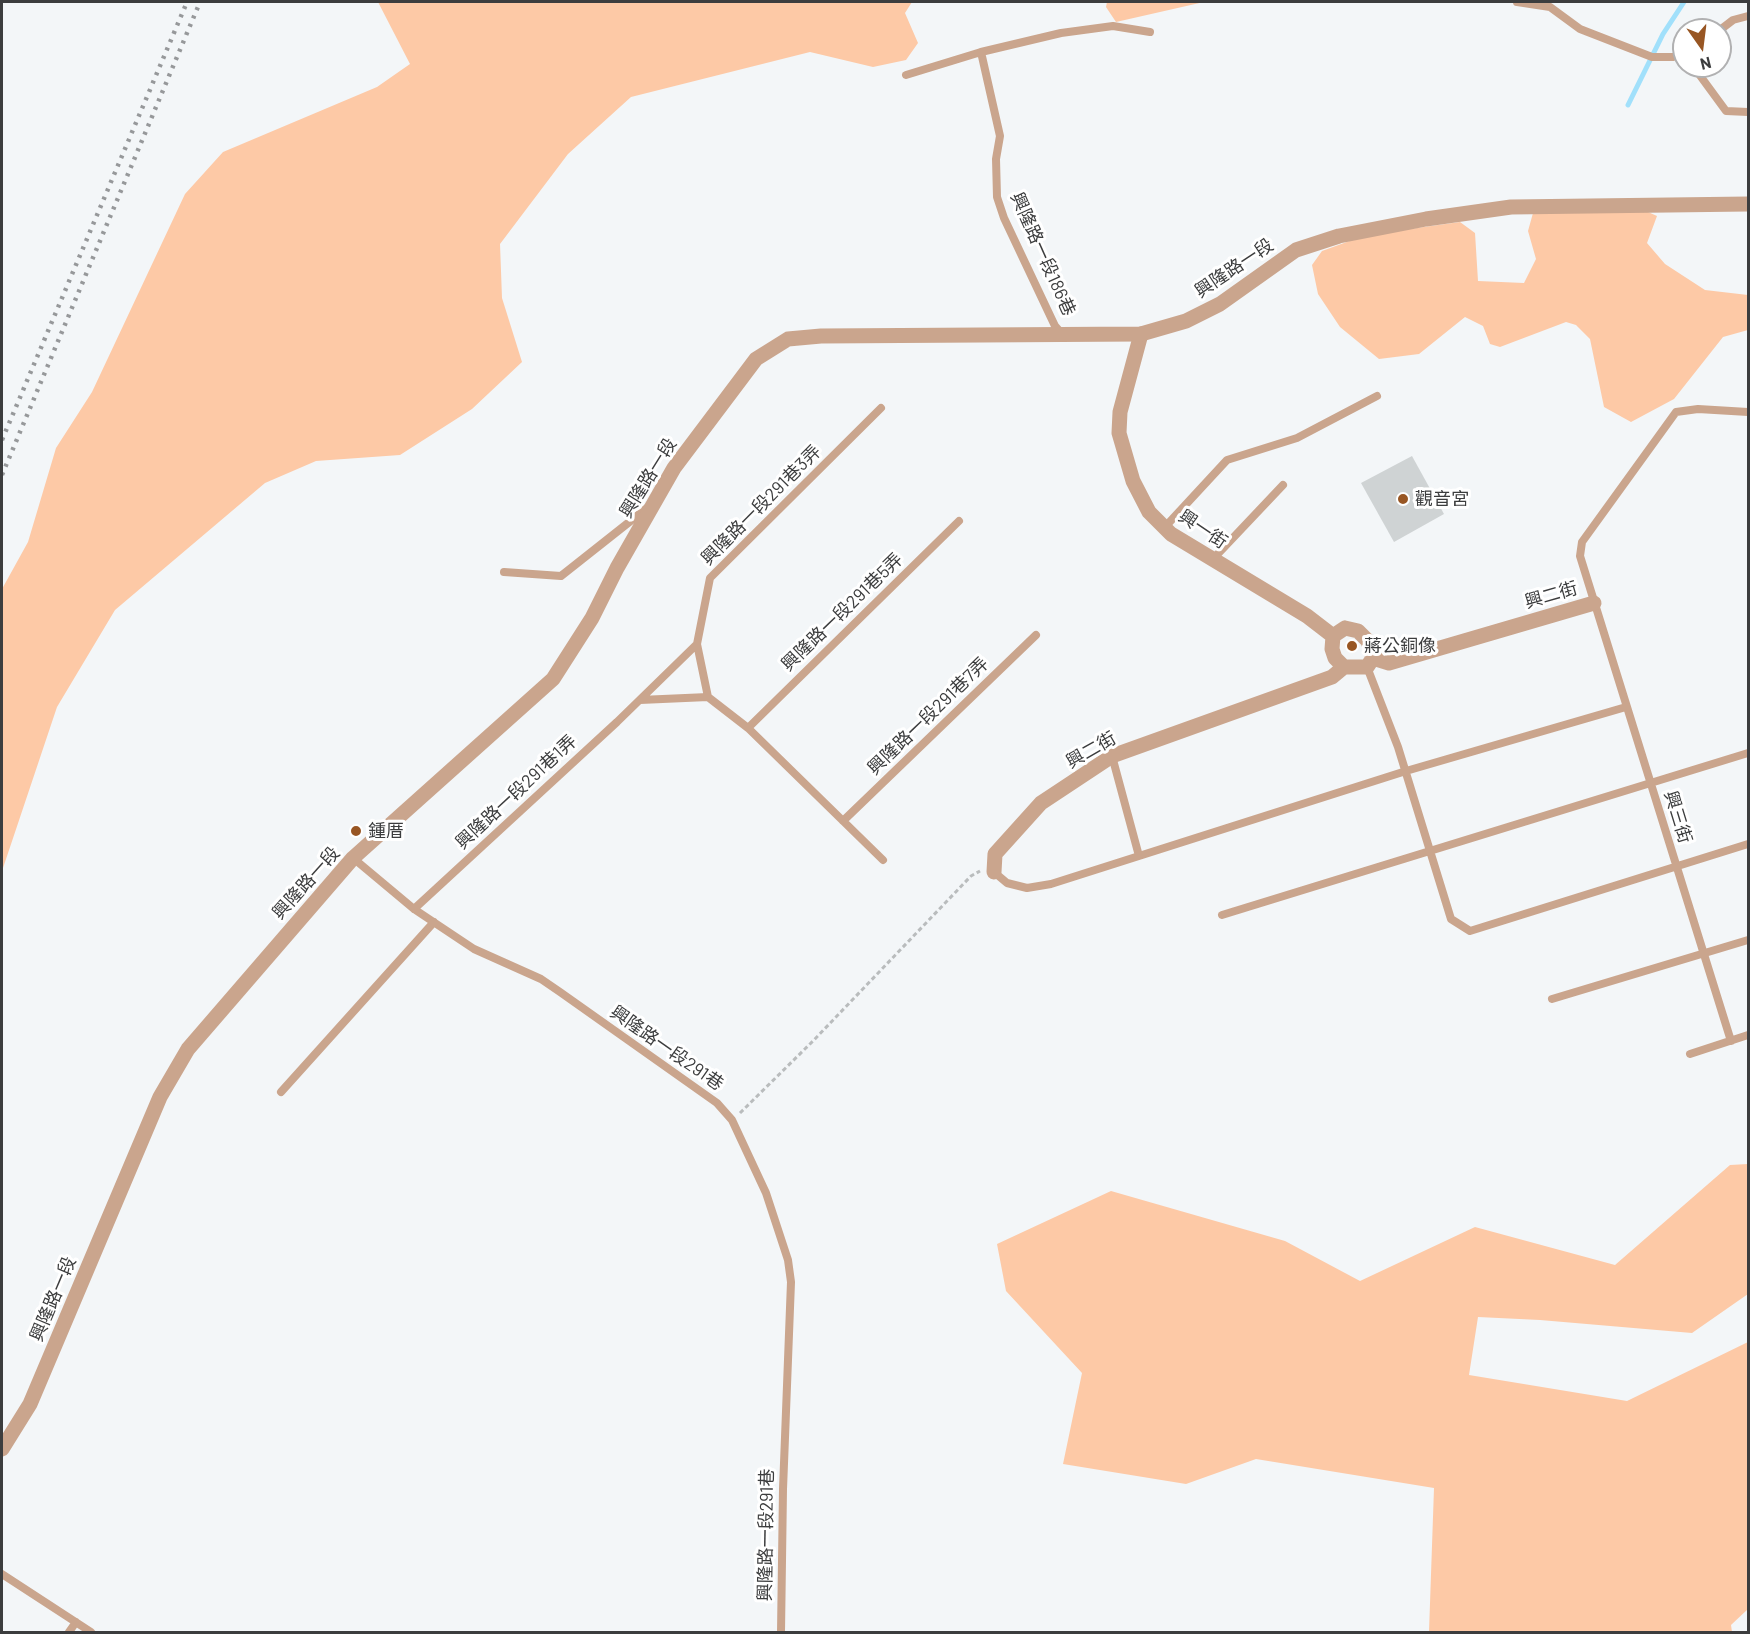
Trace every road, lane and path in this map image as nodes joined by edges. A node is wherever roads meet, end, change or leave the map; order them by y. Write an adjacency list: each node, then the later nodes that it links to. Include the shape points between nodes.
1 (1517, 2): 6 (lane, via 1550,7 1580,29 1648,56)
2 (1749, 16): 3 (lane)
3 (1732, 21)
4 (1150, 32): 5 (lane, via 1113,26 1061,33)
5 (981, 52): 7 (lane); 11 (lane, 興隆路一段186巷, via 1000,136 997,197)
6 (1672, 57)
7 (906, 75)
8 (1702, 78): 9 (lane, via 1726,111)
9 (1749, 112)
10 (1749, 204): 12 (street, 興隆路一段, via 1511,207 1339,236 1296,250 1212,308 1186,321)
11 (1062, 334): 12 (street, 興隆路一段); 17 (street, 興隆路一段, via 788,339 756,358 674,468)
12 (1141, 334): 19 (street, 興一街, via 1120,412 1119,433 1133,481 1149,512)
13 (1377, 396): 19 (lane, via 1298,438 1227,460)
14 (881, 408): 25 (lane, 興隆路一段291巷3弄, via 710,578)
15 (1749, 412): 22 (lane, 興二街, via 1676,412 1582,542 1580,556)
16 (1283, 485): 20 (lane)
17 (655, 502): 21 (lane, via 561,576); 40 (street, 興隆路一段, via 592,618 553,679)
18 (959, 521): 31 (lane, 興隆路一段291巷5弄)
19 (1165, 527): 20 (street, 興一街)
20 (1213, 559): 24 (street, 興一街)
21 (504, 572)
22 (1594, 603): 26 (street, 興二街, via 1389,663); 30 (lane, 興三街)
23 (1036, 635): 36 (lane, 興隆路一段291巷7弄)
24 (1333, 636): 26 (street, via 1345,628 1358,631 1368,641); 27 (street, via 1335,658)
25 (697, 644): 28 (lane); 29 (lane, 興隆路一段291巷1弄)
26 (1370, 663): 27 (street); 34 (lane)
27 (1344, 667): 33 (street, 興二街, via 1332,677)
28 (708, 697): 29 (lane); 31 (lane)
29 (640, 700): 44 (lane, 興隆路一段291巷1弄)
30 (1626, 707): 34 (lane); 35 (lane, 興三街)
31 (748, 728): 36 (lane)
32 (1749, 753): 35 (lane)
33 (1112, 756): 39 (lane); 43 (street, 興二街, via 1041,803 995,854)
34 (1406, 771): 38 (lane); 39 (lane)
35 (1650, 783): 38 (lane); 42 (lane, 興三街)
36 (843, 821): 41 (lane)
37 (1749, 844): 42 (lane)
38 (1430, 851): 42 (lane, via 1451,919 1470,931); 45 (lane)
39 (1139, 856): 43 (lane, via 1028,888 1007,884)
40 (353, 858): 44 (lane, 興隆路一段291巷); 55 (street, 興隆路一段, via 188,1049 160,1097 30,1404)
41 (882, 860)
42 (1676, 866): 48 (lane, 興三街)
43 (994, 868): 54 (path, via 971,876)
44 (414, 909): 46 (lane, 興隆路一段291巷)
45 (1222, 915)
46 (434, 922): 53 (lane); 54 (lane, 興隆路一段291巷, via 474,950 541,980 717,1103)
47 (1749, 940): 48 (lane)
48 (1703, 953): 49 (lane); 51 (lane, 興三街)
49 (1552, 999)
50 (1749, 1035): 51 (lane)
51 (1731, 1041): 52 (lane)
52 (1690, 1054)
53 (281, 1092)
54 (732, 1120): 60 (lane, 興隆路一段291巷, via 766,1193 788,1260 791,1282)
55 (2, 1449)
56 (2, 1574): 57 (lane)
57 (76, 1622): 58 (lane); 59 (lane)
58 (69, 1632)
59 (92, 1632)
60 (781, 1632)

